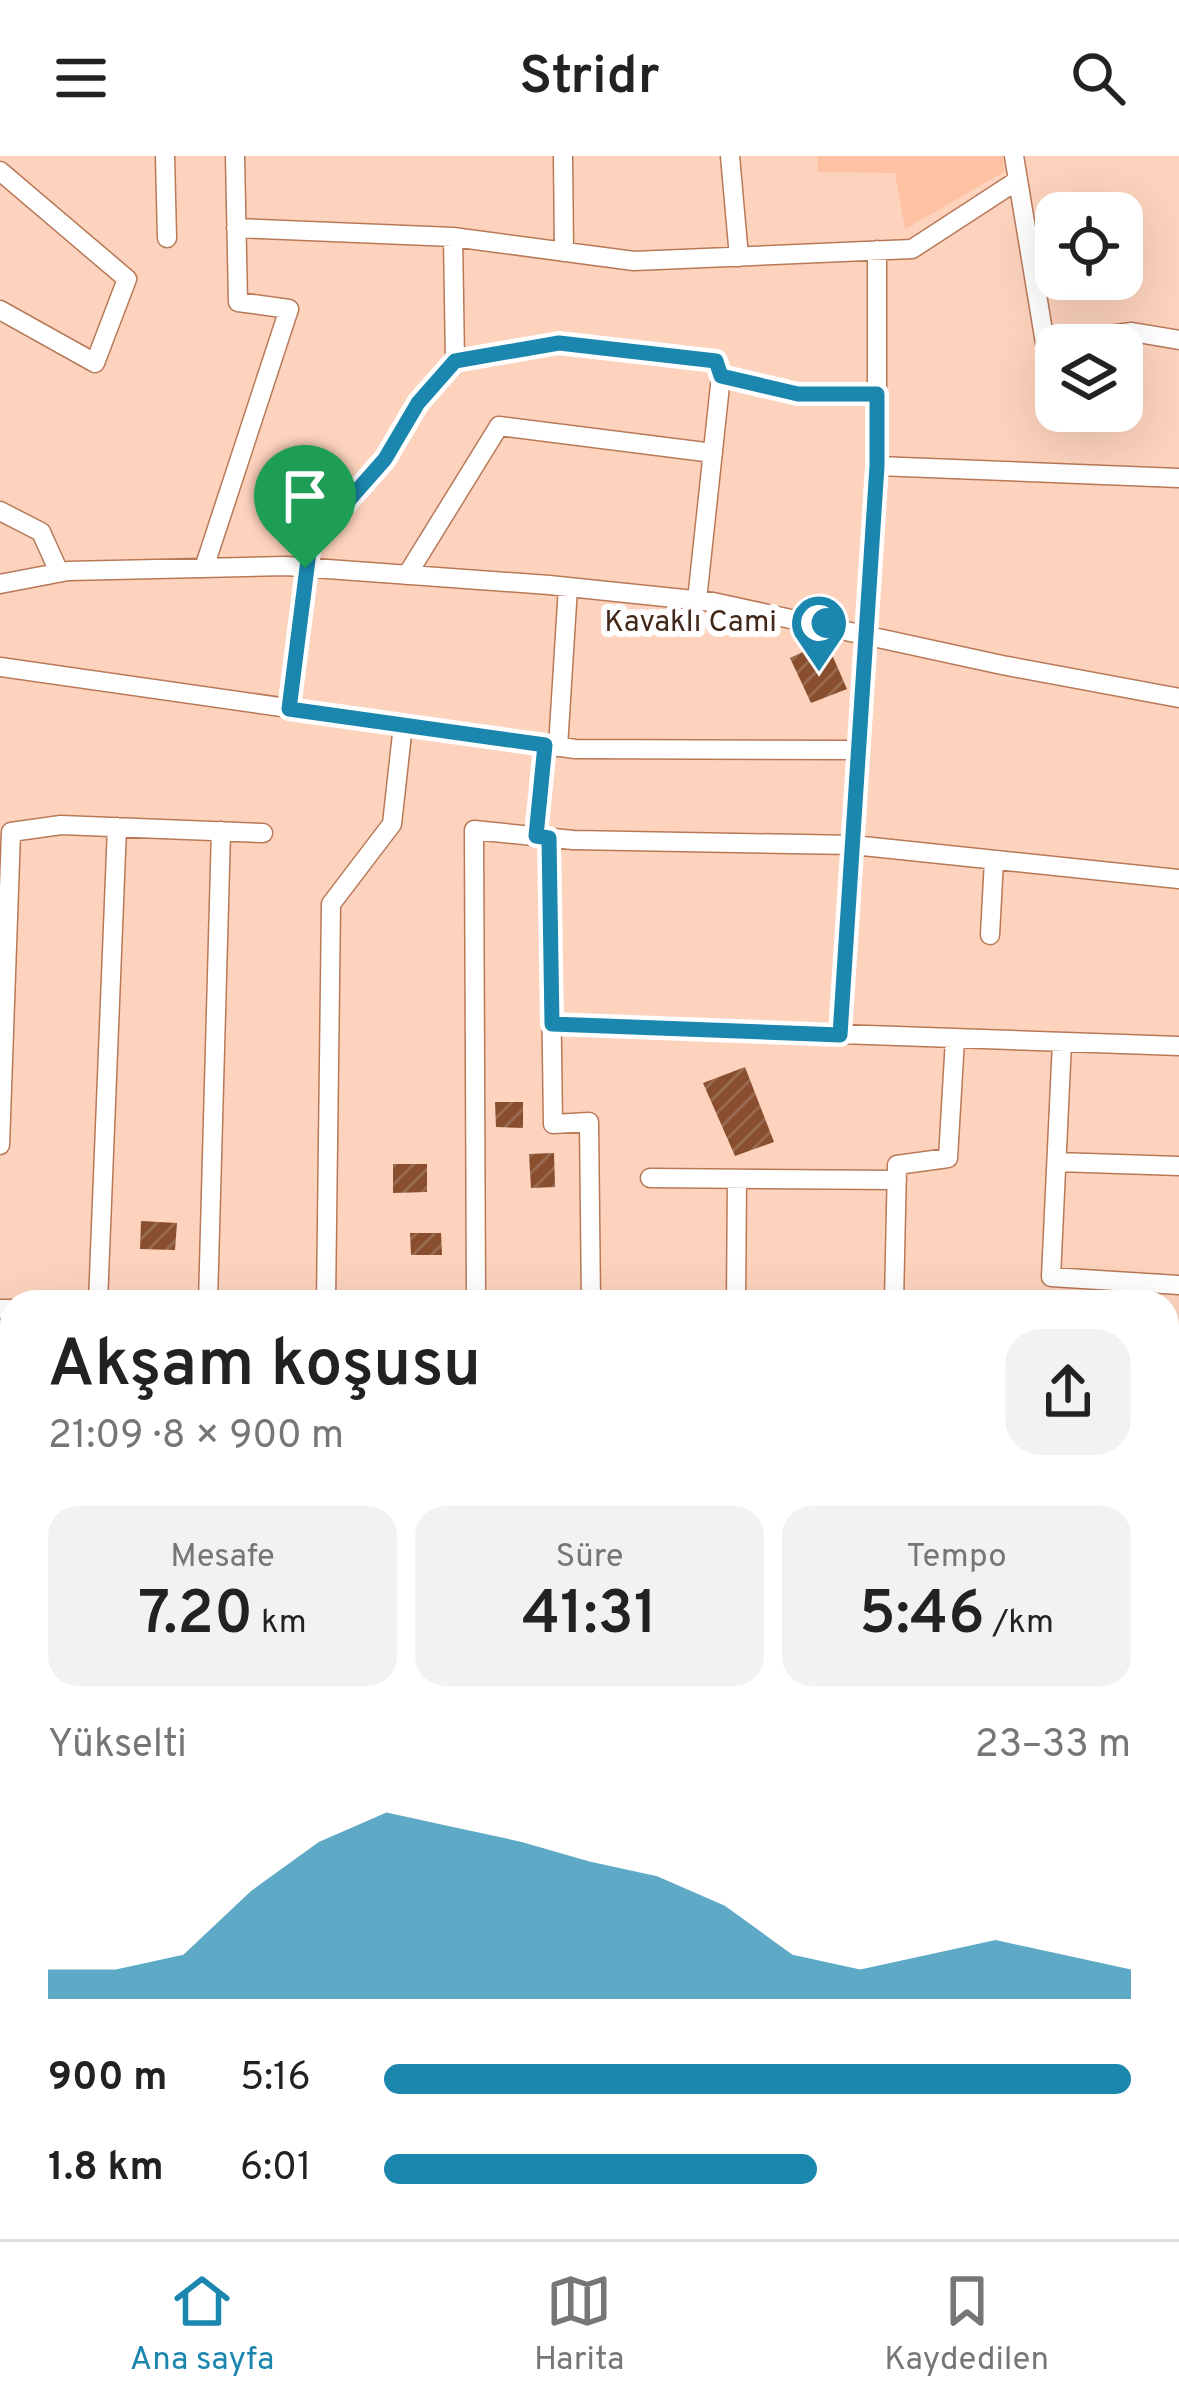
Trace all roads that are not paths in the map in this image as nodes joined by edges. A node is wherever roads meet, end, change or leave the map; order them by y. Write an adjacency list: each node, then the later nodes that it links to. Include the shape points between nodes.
1 (165, 156): 10 (street)
2 (235, 156): 8 (street)
3 (563, 156): 12 (street)
4 (730, 156): 13 (street)
5 (1014, 156): 7 (street)
6 (0, 171): 14 (street, via 127,279 95,363)
7 (1018, 179): 11 (street, via 912,249); 15 (street, via 1045,343 1132,332)
8 (236, 228): 9 (street); 23 (street, via 238,302 289,309)
9 (453, 237): 12 (street); 16 (street)
10 (167, 238)
11 (877, 250): 13 (street); 18 (street)
12 (564, 252): 13 (street, via 634,261)
13 (739, 256)
14 (0, 310)
15 (1179, 340)
16 (455, 361): 17 (street, via 559,343 716,361); 24 (street, via 310,544)
17 (721, 376): 18 (street, via 798,394); 19 (street)
18 (877, 394): 20 (street)
19 (713, 453): 26 (street, via 499,427); 29 (street)
20 (877, 466): 21 (street); 30 (street)
21 (1179, 478)
22 (0, 511): 25 (street, via 41,532)
23 (204, 568): 24 (street); 25 (street)
24 (305, 568): 26 (street); 33 (street)
25 (59, 572): 27 (street)
26 (407, 575): 28 (street)
27 (0, 584)
28 (568, 587): 29 (street); 35 (street)
29 (697, 600): 30 (street)
30 (866, 635): 32 (street); 36 (street)
31 (0, 668): 33 (street)
32 (1179, 698)
33 (289, 709): 34 (street)
34 (403, 725): 35 (street); 60 (street, via 392,824 331,904)
35 (552, 746): 36 (street); 40 (street)
36 (859, 750): 41 (street)
37 (117, 827): 38 (street); 50 (street, via 11,832); 58 (street)
38 (221, 831): 39 (street); 59 (street)
39 (263, 833)
40 (543, 837): 41 (street); 45 (street); 61 (street, via 474,830)
41 (853, 845): 42 (street); 46 (street)
42 (994, 860): 43 (street); 44 (street)
43 (1179, 879)
44 (990, 935)
45 (552, 1024): 46 (street); 62 (street, via 553,1124 589,1123)
46 (840, 1035): 47 (street)
47 (955, 1040): 48 (street); 56 (street, via 948,1158 897,1165)
48 (1062, 1042): 49 (street); 52 (street)
49 (1179, 1046)
50 (1, 1098): 51 (street)
51 (0, 1145)
52 (1057, 1162): 53 (street); 57 (street, via 1051,1277)
53 (1179, 1166)
54 (650, 1178): 55 (street)
55 (737, 1179): 56 (street); 63 (street)
56 (897, 1180): 64 (street)
57 (1179, 1285)
58 (98, 1290)
59 (208, 1290)
60 (326, 1290)
61 (476, 1290)
62 (591, 1290)
63 (736, 1290)
64 (894, 1290)

